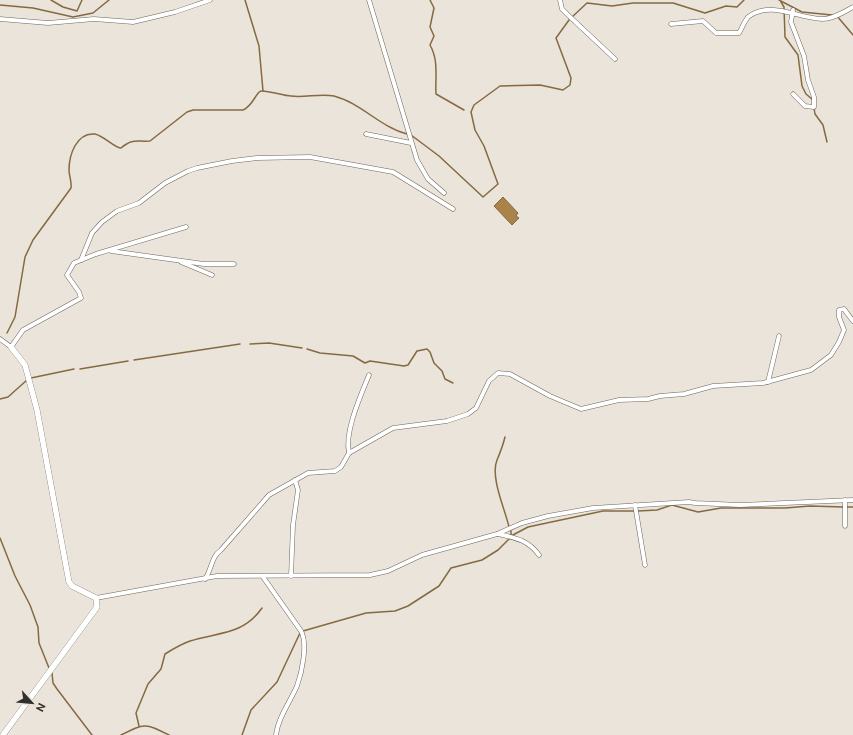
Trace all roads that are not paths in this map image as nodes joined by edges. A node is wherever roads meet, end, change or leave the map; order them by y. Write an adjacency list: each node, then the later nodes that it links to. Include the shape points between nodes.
1 (210, 0): 6 (street, via 133,22 94,19 48,23)
2 (369, 0): 11 (street)
3 (560, 0): 8 (street, via 562,9)
4 (853, 7): 5 (street, via 822,19)
5 (793, 10): 7 (street, via 778,5 764,7 752,13 739,33 733,34 716,33 703,21); 9 (street, via 791,22 804,56 814,107 805,106)
6 (0, 19)
7 (671, 24)
8 (615, 59)
9 (793, 94)
10 (366, 134): 11 (street)
11 (411, 143): 12 (street, via 423,172)
12 (444, 193)
13 (453, 209): 16 (street, via 393,172 310,157 245,159 188,171 165,183 139,203 116,210 92,233)
14 (186, 227): 15 (street)
15 (108, 250): 16 (street); 17 (street)
16 (81, 260): 23 (street, via 70,266 66,276 81,298 23,330)
17 (177, 260): 18 (street, via 204,264); 19 (street)
18 (234, 264)
19 (212, 276)
20 (853, 321): 25 (street, via 844,309 839,310 844,330 830,355 811,370)
21 (779, 336): 25 (street)
22 (0, 339): 23 (street)
23 (11, 347): 38 (street, via 25,366 37,410 69,582)
24 (369, 375): 26 (street, via 351,428)
25 (768, 382): 26 (street, via 713,386 684,394 619,400 581,409 550,396 510,374 498,373 489,381 476,408 468,414 447,421 393,428)
26 (349, 453): 27 (street, via 341,467 335,471 308,473)
27 (296, 480): 35 (street, via 298,490 293,525); 37 (street, via 268,494 214,555)
28 (845, 500): 29 (street); 30 (street, via 740,505 689,502); 31 (street)
29 (853, 500)
30 (635, 505): 32 (street, via 593,508 548,516 522,523); 34 (street)
31 (845, 526)
32 (497, 534): 33 (street, via 522,540 532,546); 35 (street, via 422,555 376,574)
33 (539, 555)
34 (645, 565)
35 (291, 576): 36 (street)
36 (263, 577): 37 (street); 40 (street, via 301,630 305,640 297,685)
37 (205, 578): 38 (street)
38 (96, 598): 39 (street, via 97,607)
39 (3, 735)
40 (276, 735)

